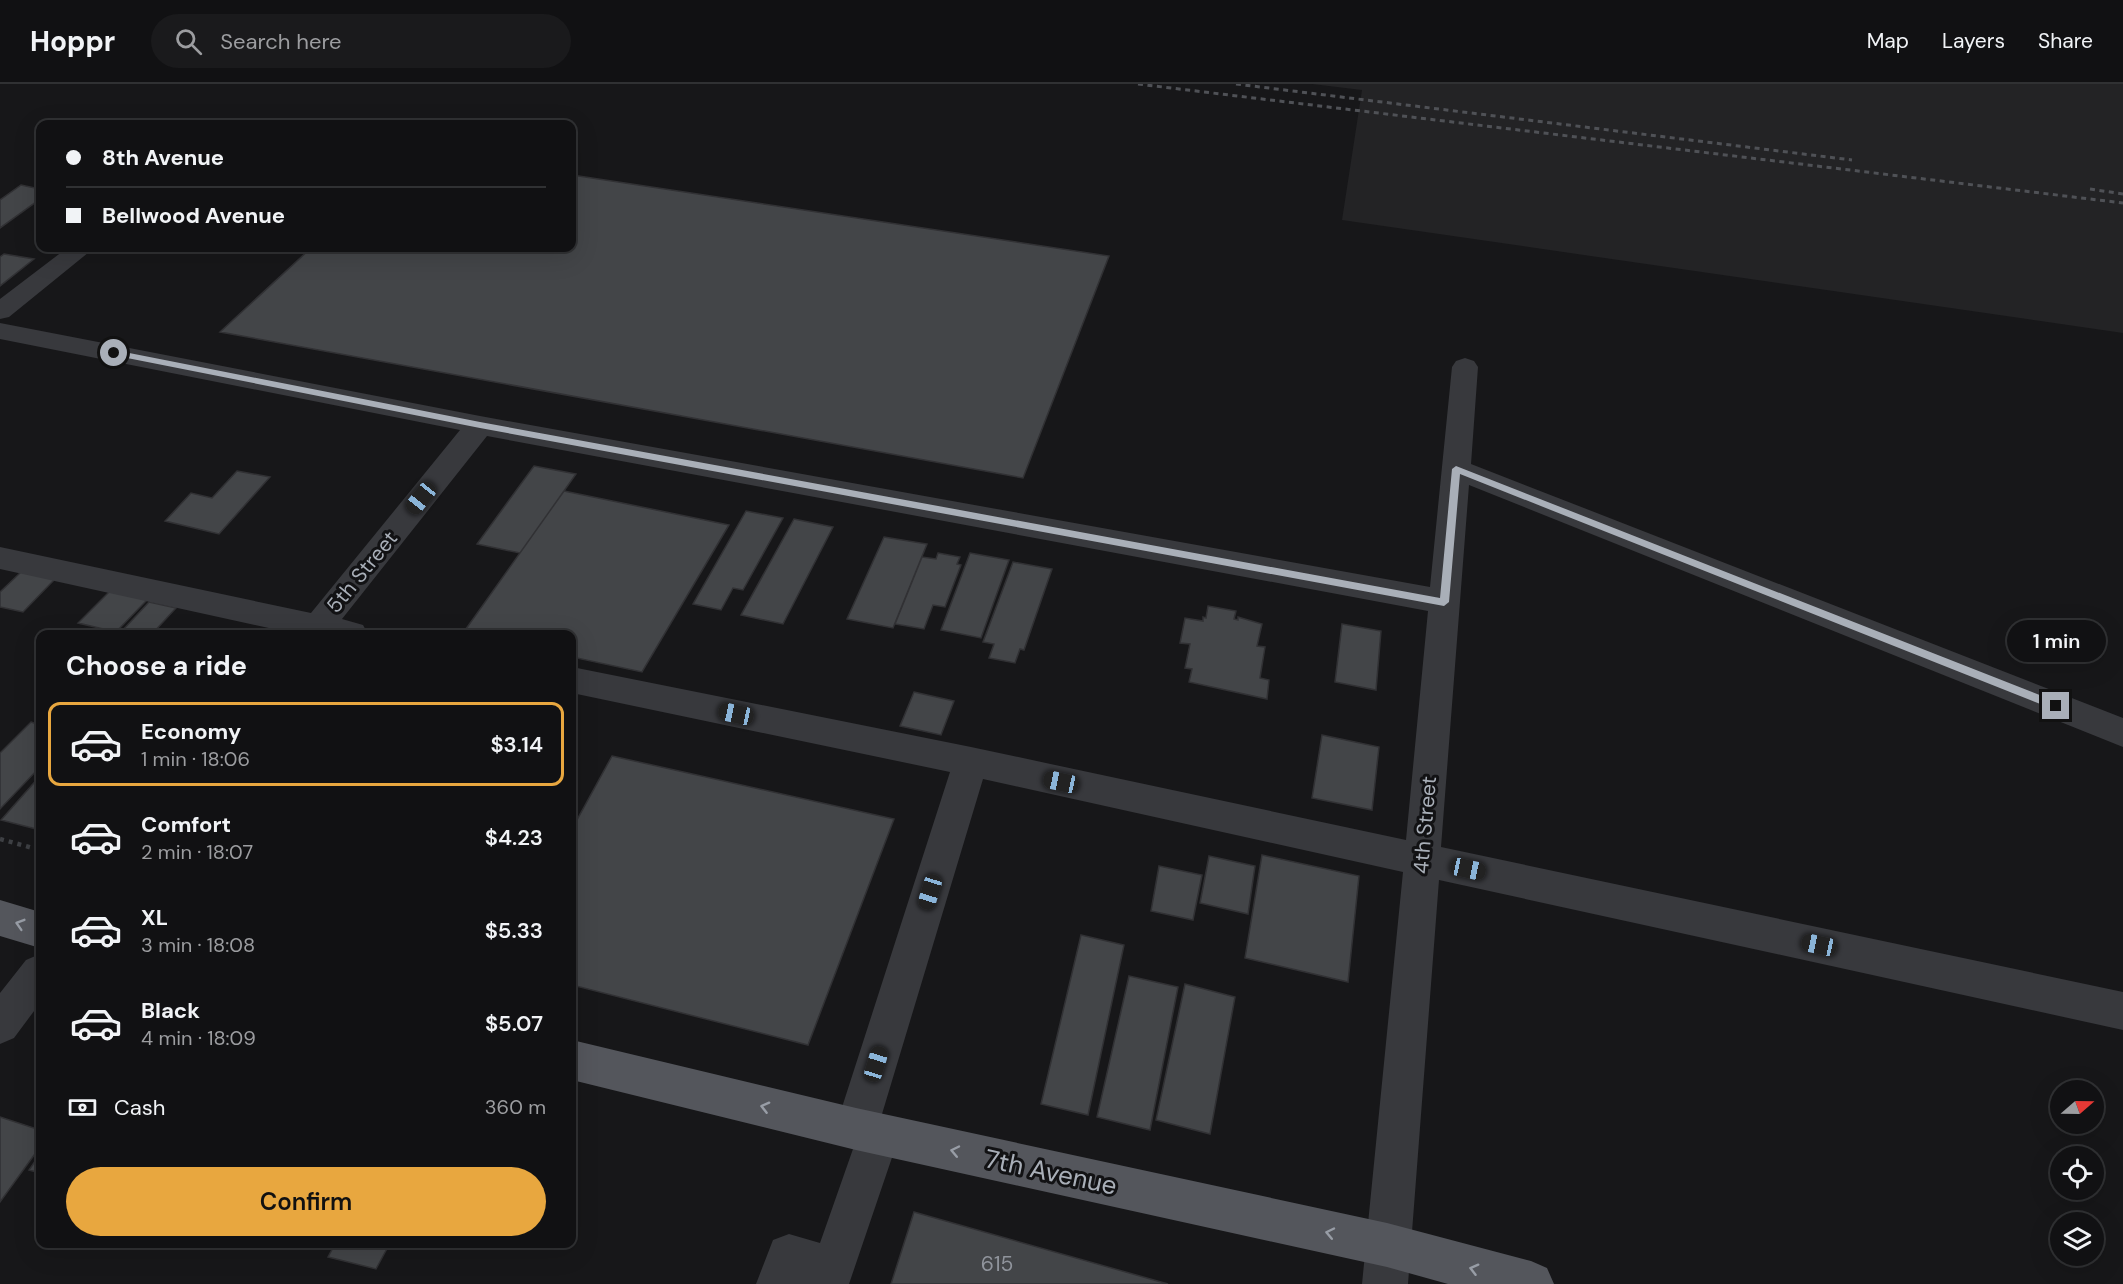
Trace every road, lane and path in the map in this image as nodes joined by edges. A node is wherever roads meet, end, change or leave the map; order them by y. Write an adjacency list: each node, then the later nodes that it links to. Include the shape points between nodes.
1 (77, 252): 2 (street)
2 (0, 311)
3 (0, 331): 5 (street)
4 (1465, 367): 6 (street, 4th Street)
5 (480, 425): 8 (street); 10 (street, 5th Street)
6 (1456, 469): 8 (street, 4th Street); 12 (street)
7 (0, 558): 9 (street)
8 (1444, 602): 16 (street, 4th Street)
9 (311, 630)
10 (316, 630)
11 (576, 681): 13 (street)
12 (2123, 733)
13 (971, 762): 16 (street); 23 (street)
14 (0, 839): 15 (path)
15 (36, 848)
16 (1422, 859): 20 (street); 24 (street, 4th Street)
17 (0, 918): 18 (main road, one-way to 17)
18 (36, 929)
19 (36, 978): 21 (street)
20 (2123, 1011)
21 (0, 1024)
22 (576, 1061): 23 (main road, 7th Avenue, one-way to 22)
23 (867, 1131): 24 (main road, 7th Avenue, one-way to 23); 25 (street, via 833,1269 789,1256)
24 (1386, 1265): 26 (main road, 7th Avenue, one-way to 24)
25 (779, 1284)
26 (1531, 1284)

